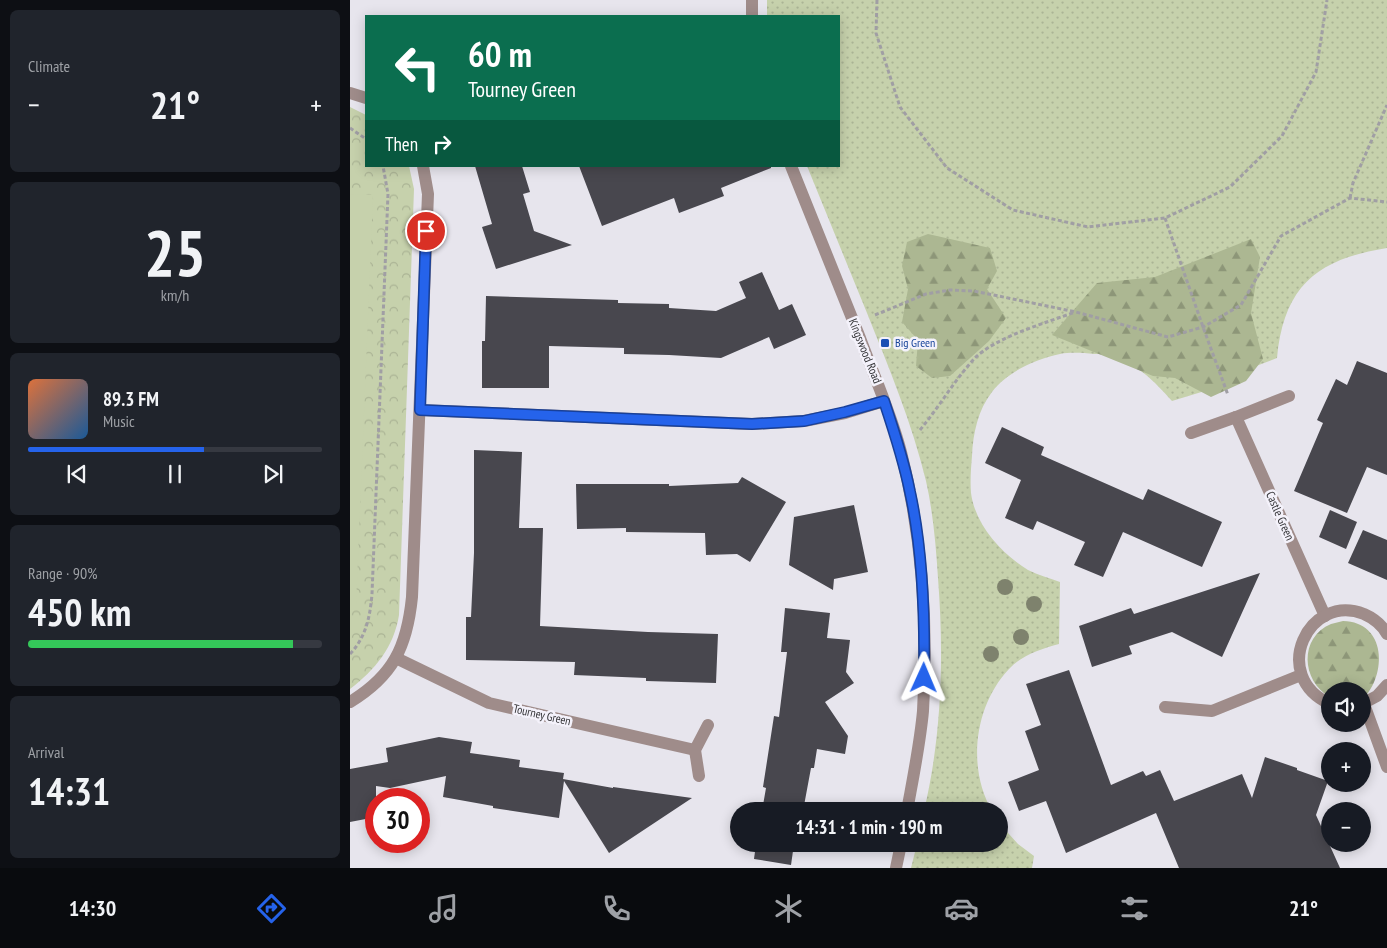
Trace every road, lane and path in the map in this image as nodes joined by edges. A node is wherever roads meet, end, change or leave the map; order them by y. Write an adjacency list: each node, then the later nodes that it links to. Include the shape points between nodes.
1 (752, 0): 4 (street)
2 (877, 0): 15 (path, via 876,33 900,107 947,168 1013,210 1088,227)
3 (1327, 0): 15 (path, via 1316,72 1282,136 1230,187)
4 (752, 15)
5 (350, 93): 6 (street)
6 (365, 98)
7 (1387, 105): 13 (path, via 1353,183)
8 (350, 128): 9 (path)
9 (365, 138)
10 (383, 167): 27 (path, via 388,194 372,594 365,631)
11 (423, 167): 21 (street, via 428,194)
12 (791, 167): 20 (street, Kingswood Road)
13 (1350, 198): 14 (path); 18 (path, via 1281,236 1241,305)
14 (1387, 202)
15 (1165, 218): 18 (path)
16 (1076, 312): 17 (path, via 974,291 950,290 926,294); 18 (path, via 1168,336); 24 (path, via 988,348 974,359 927,422)
17 (874, 315)
18 (1203, 327): 22 (path)
19 (1289, 396): 22 (street)
20 (884, 401): 21 (street, via 804,421 752,424); 24 (street, Kingswood Road)
21 (420, 410): 28 (street, via 410,618 405,640)
22 (1236, 417): 23 (street); 25 (street, Castle Green)
23 (1192, 433)
24 (900, 450): 40 (street, Kingswood Road, via 911,494 923,602 923,711)
25 (1324, 616): 26 (street, via 1356,611 1371,617); 29 (street, via 1313,624 1302,642 1298,661)
26 (1387, 634)
27 (350, 654)
28 (396, 658): 33 (street, via 367,692); 37 (street, Tourney Green, via 489,703)
29 (1301, 675): 32 (street, via 1308,688); 34 (street, via 1212,711)
30 (1387, 685): 31 (street)
31 (1371, 699)
32 (1321, 700)
33 (350, 702)
34 (1165, 707)
35 (708, 725): 37 (street)
36 (1371, 725): 38 (street)
37 (695, 750): 39 (street)
38 (1387, 767)
39 (698, 776)
40 (909, 802)
41 (899, 852): 42 (street)
42 (896, 868)

